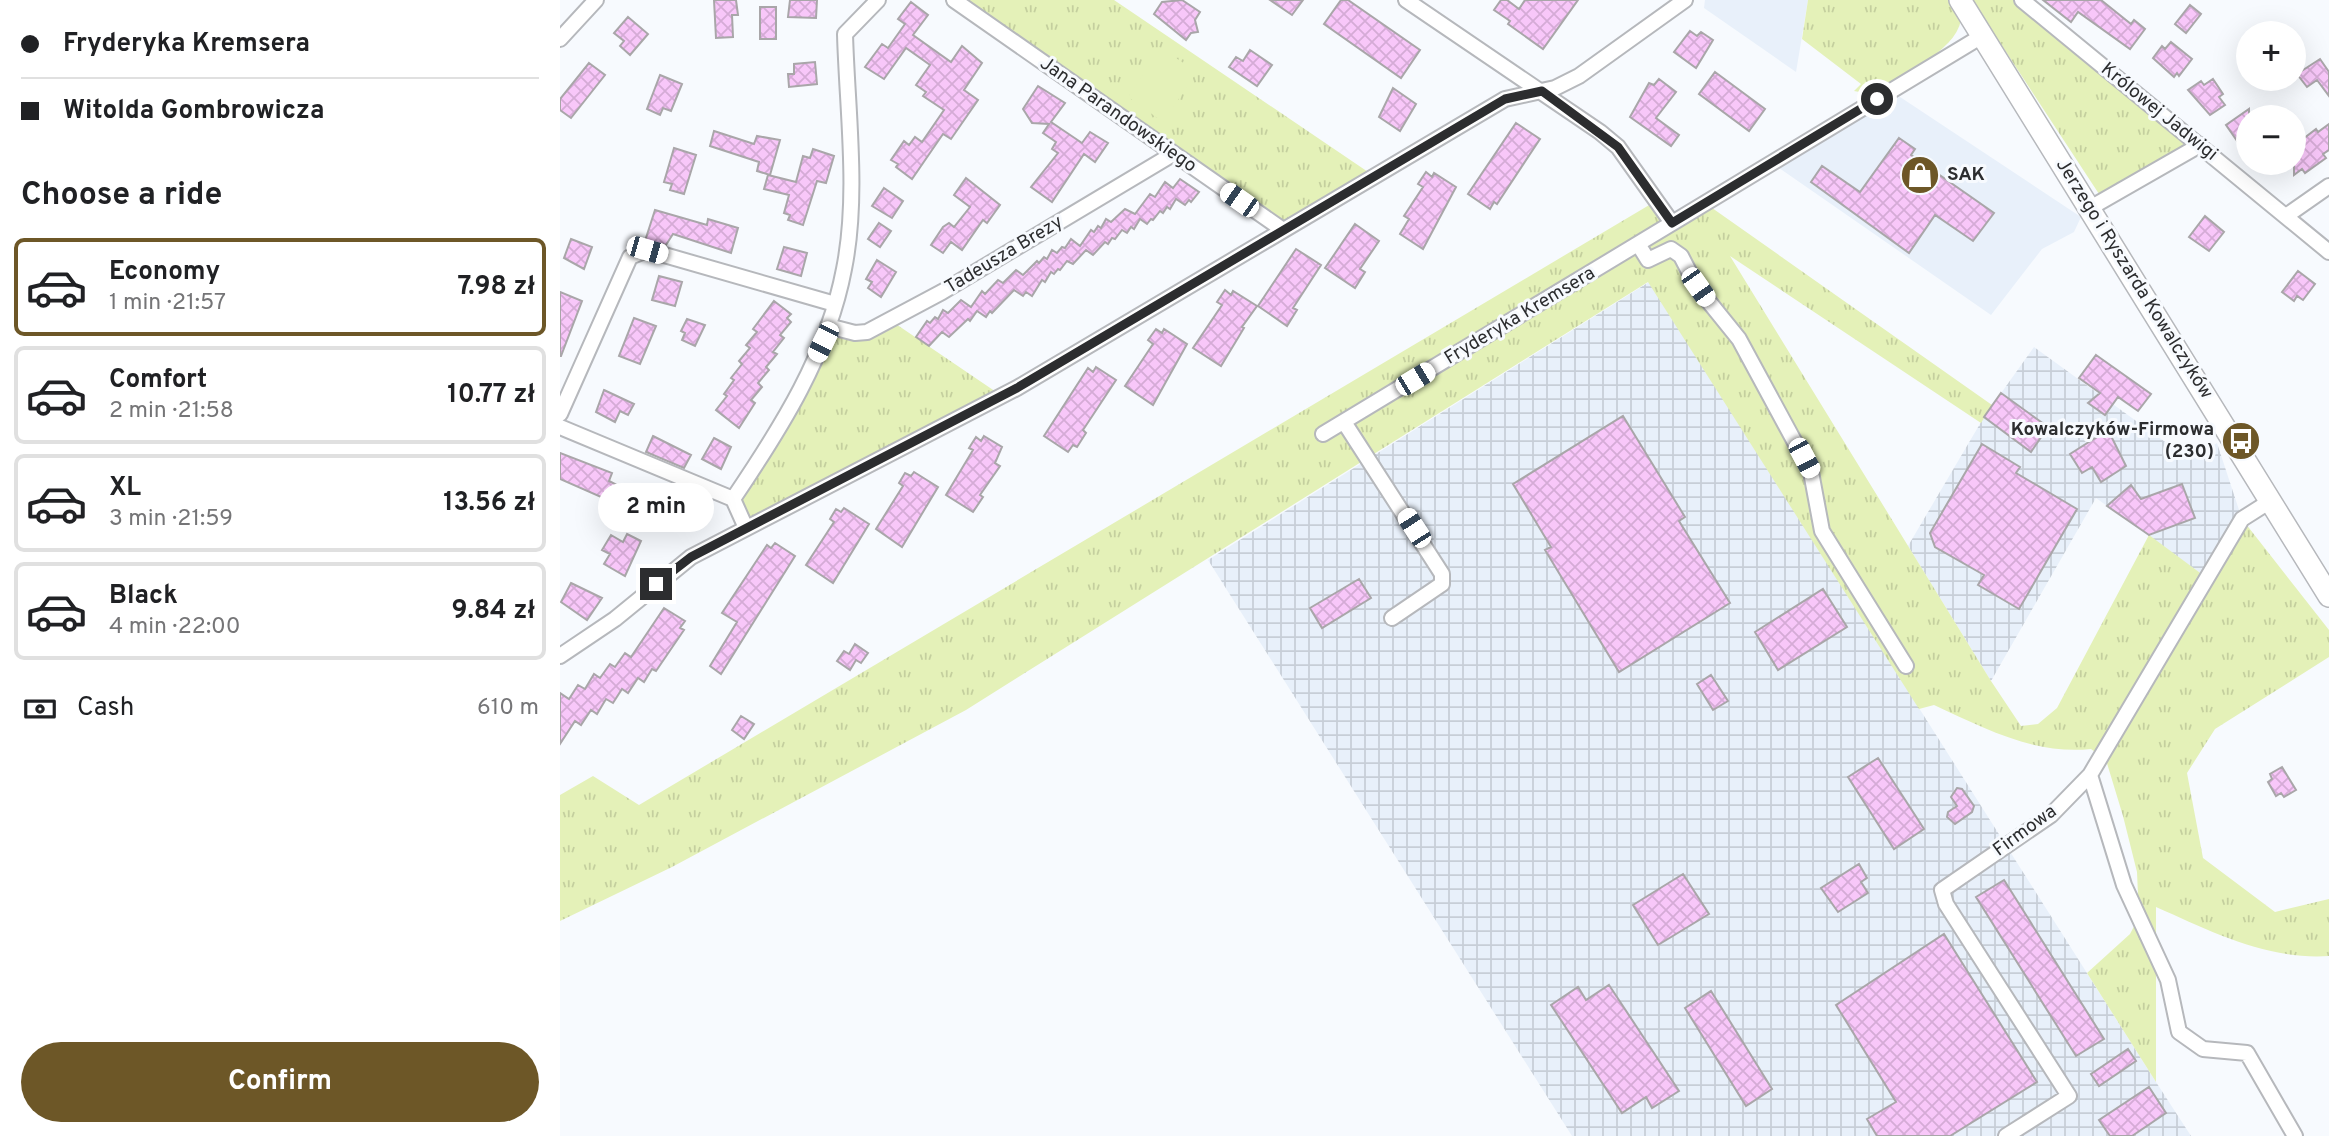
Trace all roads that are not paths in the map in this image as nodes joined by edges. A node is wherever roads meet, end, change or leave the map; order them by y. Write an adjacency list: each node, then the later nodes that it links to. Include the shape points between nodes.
1 (596, 0): 9 (street)
2 (877, 0): 20 (street, via 845,34 850,209 845,268)
3 (954, 0): 12 (street, Jana Parandowskiego)
4 (1406, 0): 10 (street)
5 (1685, 0): 10 (street, via 1579,76)
6 (1960, 0): 8 (main road, Jerzego i Ryszarda Kowalczyków)
7 (2022, 0): 11 (street, Królowej Jadwigi)
8 (1982, 36): 14 (main road, Jerzego i Ryszarda Kowalczyków); 16 (street, Fryderyka Kremsera)
9 (560, 39)
10 (1542, 91): 16 (street, via 1618,147); 17 (street, via 1505,99)
11 (2200, 145): 14 (street); 15 (street, Królowej Jadwigi)
12 (1173, 154): 17 (street, Jana Parandowskiego); 21 (street, Tadeusza Brezy, via 867,332)
13 (2329, 186): 15 (street)
14 (2091, 208): 27 (main road, Jerzego i Ryszarda Kowalczyków)
15 (2286, 216): 19 (street, Królowej Jadwigi)
16 (1672, 223): 18 (street, Fryderyka Kremsera)
17 (1283, 230): 28 (street, via 1017,388)
18 (1638, 244): 23 (street, Fryderyka Kremsera); 32 (street, via 1648,260 1671,249 1681,256 1704,296 1739,339 1811,472 1822,531)
19 (2329, 251)
20 (835, 304): 21 (street); 22 (street, via 647,250 630,257)
21 (828, 326): 26 (street, via 783,426)
22 (560, 414)
23 (1344, 422): 25 (street, Fryderyka Kremsera); 30 (street, via 1442,574 1442,584)
24 (560, 427): 26 (street)
25 (1323, 434)
26 (733, 499): 28 (street)
27 (2272, 500): 29 (main road, Jerzego i Ryszarda Kowalczyków); 33 (street, Firmowa, via 2242,520)
28 (746, 528): 31 (street, via 691,557 615,619)
29 (2329, 596)
30 (1392, 618)
31 (560, 656)
32 (1906, 666)
33 (2090, 775): 34 (street, Firmowa, via 2051,815 1942,890 1946,904 2069,1096); 35 (street, via 2124,885 2168,980 2179,1032 2203,1049 2246,1053)
34 (2006, 1136)
35 (2295, 1136)

